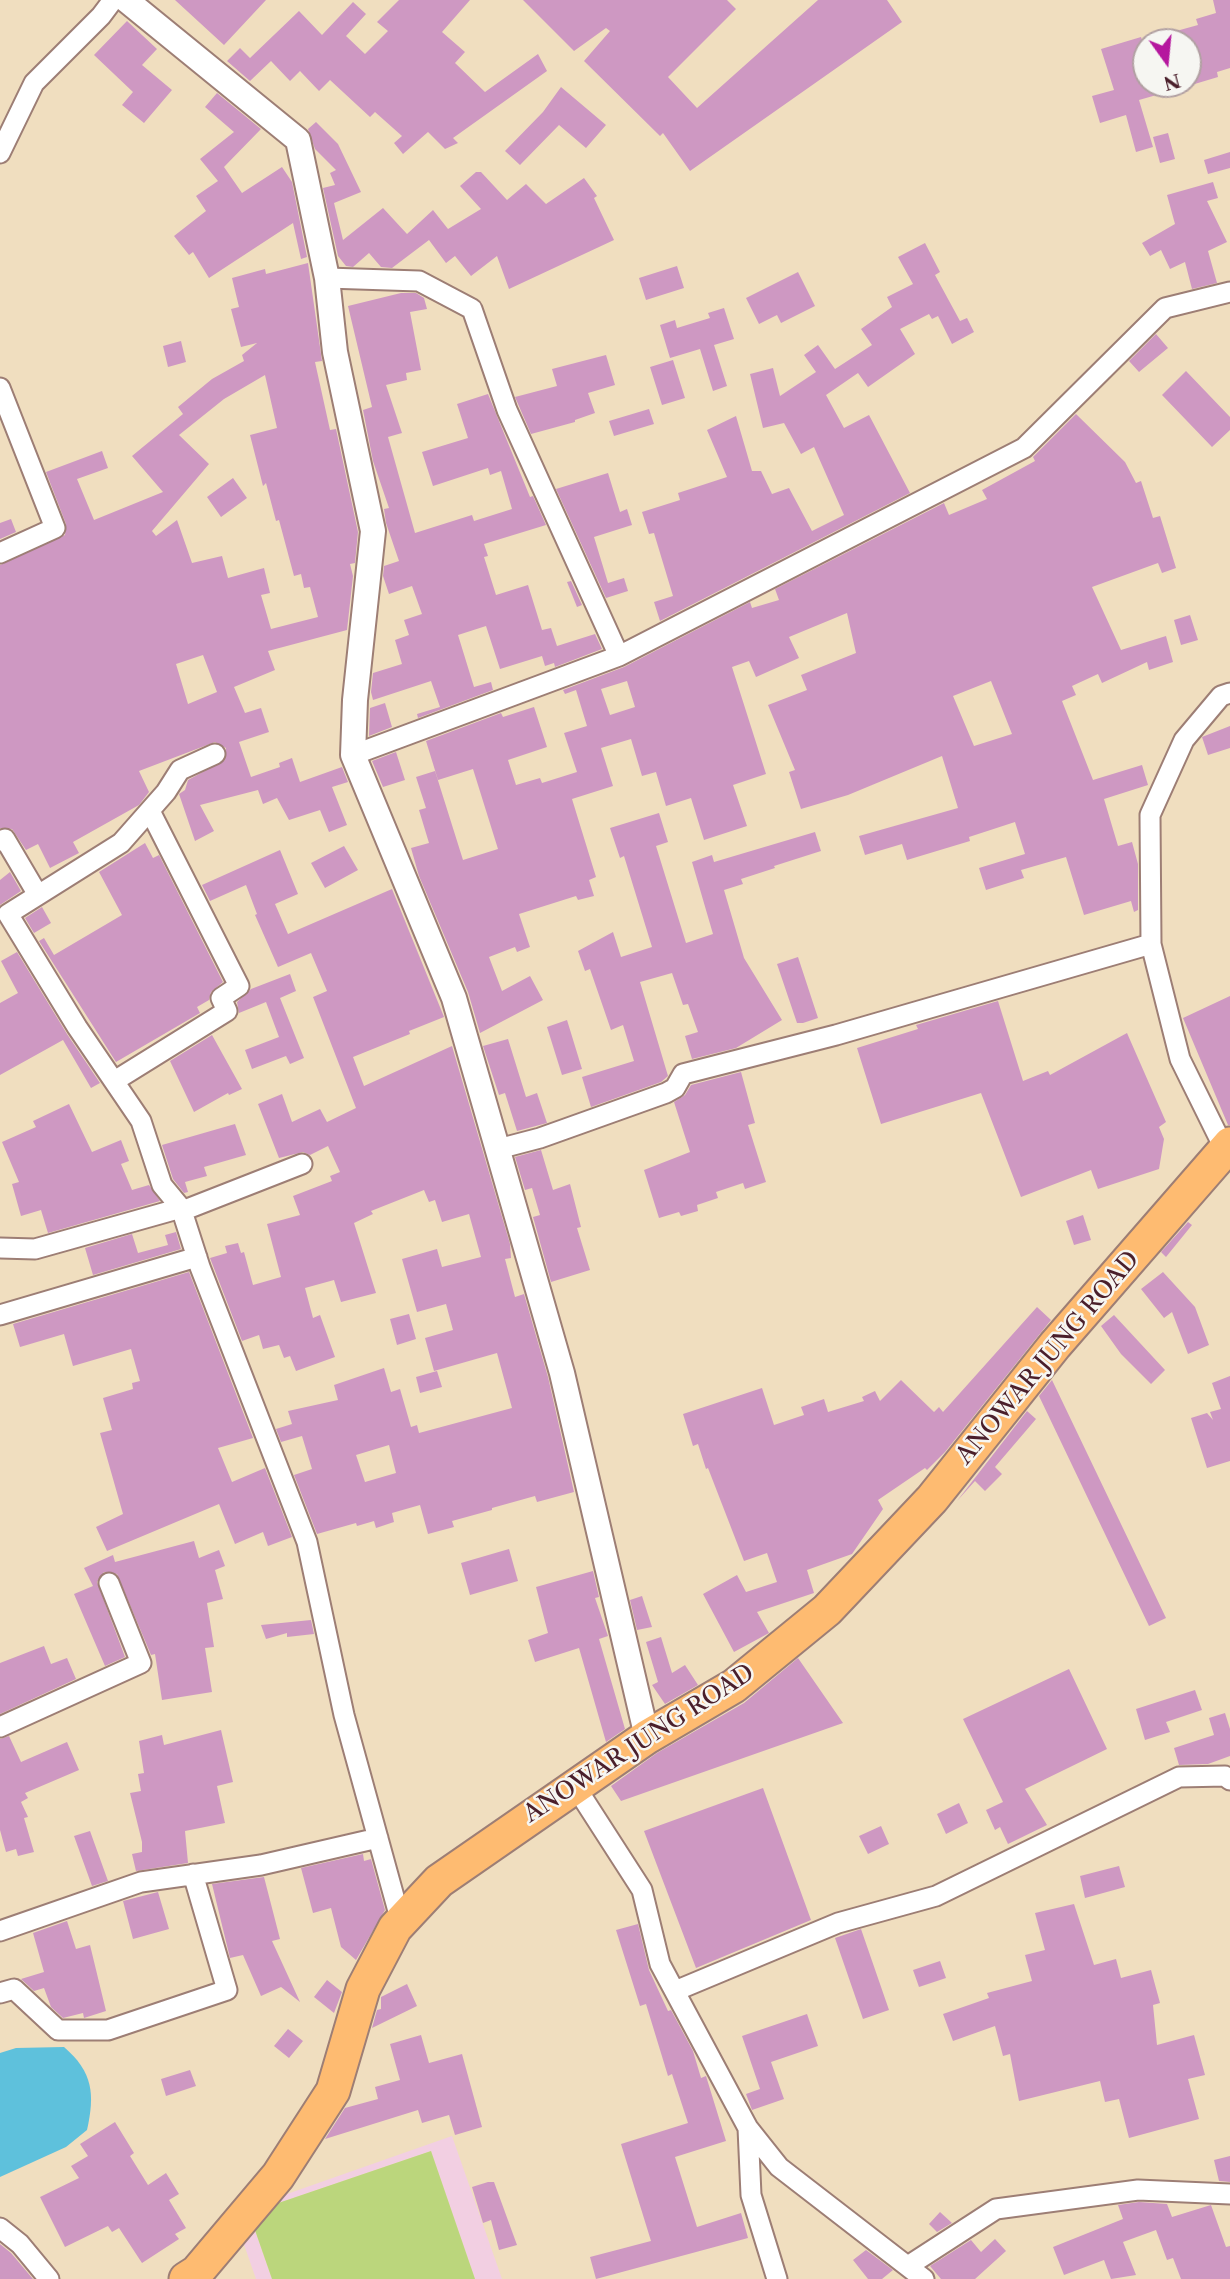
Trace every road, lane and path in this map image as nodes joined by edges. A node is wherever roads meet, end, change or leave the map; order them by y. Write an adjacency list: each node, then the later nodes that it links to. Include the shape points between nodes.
1 (113, 0): 3 (street, via 34,83)
2 (126, 0): 4 (street, via 298,140)
3 (0, 153)
4 (327, 278): 8 (street, via 419,281 472,309 507,410); 11 (street, via 335,352 373,531)
5 (1230, 292): 8 (street, via 1165,308 1024,448)
6 (0, 388): 7 (street, via 55,528)
7 (0, 553)
8 (619, 656): 11 (street)
9 (1230, 693): 16 (street, via 1221,695 1184,740 1150,815)
10 (215, 754): 12 (street, via 180,770)
11 (353, 755): 19 (street, via 454,998)
12 (150, 811): 14 (street, via 121,844); 17 (street, via 239,986 221,998 227,1011)
13 (0, 841): 14 (street, via 5,839)
14 (38, 895): 15 (street)
15 (4, 918): 17 (street)
16 (1151, 944): 18 (street, via 1180,1059); 19 (street, via 683,1074 666,1093)
17 (116, 1080): 21 (street, via 141,1121 163,1185)
18 (1228, 1147): 27 (highway, ANOWAR JUNG ROAD, via 1055,1345 932,1499 827,1609 734,1686)
19 (498, 1149): 27 (street, via 562,1373)
20 (302, 1164): 21 (street)
21 (181, 1209): 22 (street, via 35,1249); 23 (street)
22 (0, 1248)
23 (197, 1257): 24 (street); 30 (street, via 307,1542 344,1715)
24 (0, 1315)
25 (109, 1583): 26 (street, via 141,1663)
26 (0, 1727)
27 (647, 1737): 29 (highway, ANOWAR JUNG ROAD)
28 (1230, 1780): 34 (street, via 1225,1776 1179,1777 936,1896 838,1923)
29 (575, 1786): 32 (highway, ANOWAR JUNG ROAD, via 439,1881); 34 (street, via 642,1890 660,1964)
30 (378, 1838): 31 (street, via 261,1865); 32 (street)
31 (193, 1874): 33 (street, via 141,1881); 35 (street, via 227,1990 108,2030 58,2030 14,1989)
32 (401, 1922): 40 (highway, ANOWAR JUNG ROAD, via 363,1989 333,2091 278,2176)
33 (0, 1931)
34 (675, 1991): 36 (street)
35 (0, 1993)
36 (748, 2128): 39 (street, via 779,2167); 42 (street, via 751,2195)
37 (1230, 2194): 39 (street, via 1138,2190 996,2209)
38 (0, 2228): 41 (street, via 20,2244)
39 (908, 2266): 43 (street)
40 (194, 2277)
41 (48, 2279)
42 (777, 2279)
43 (924, 2279)

